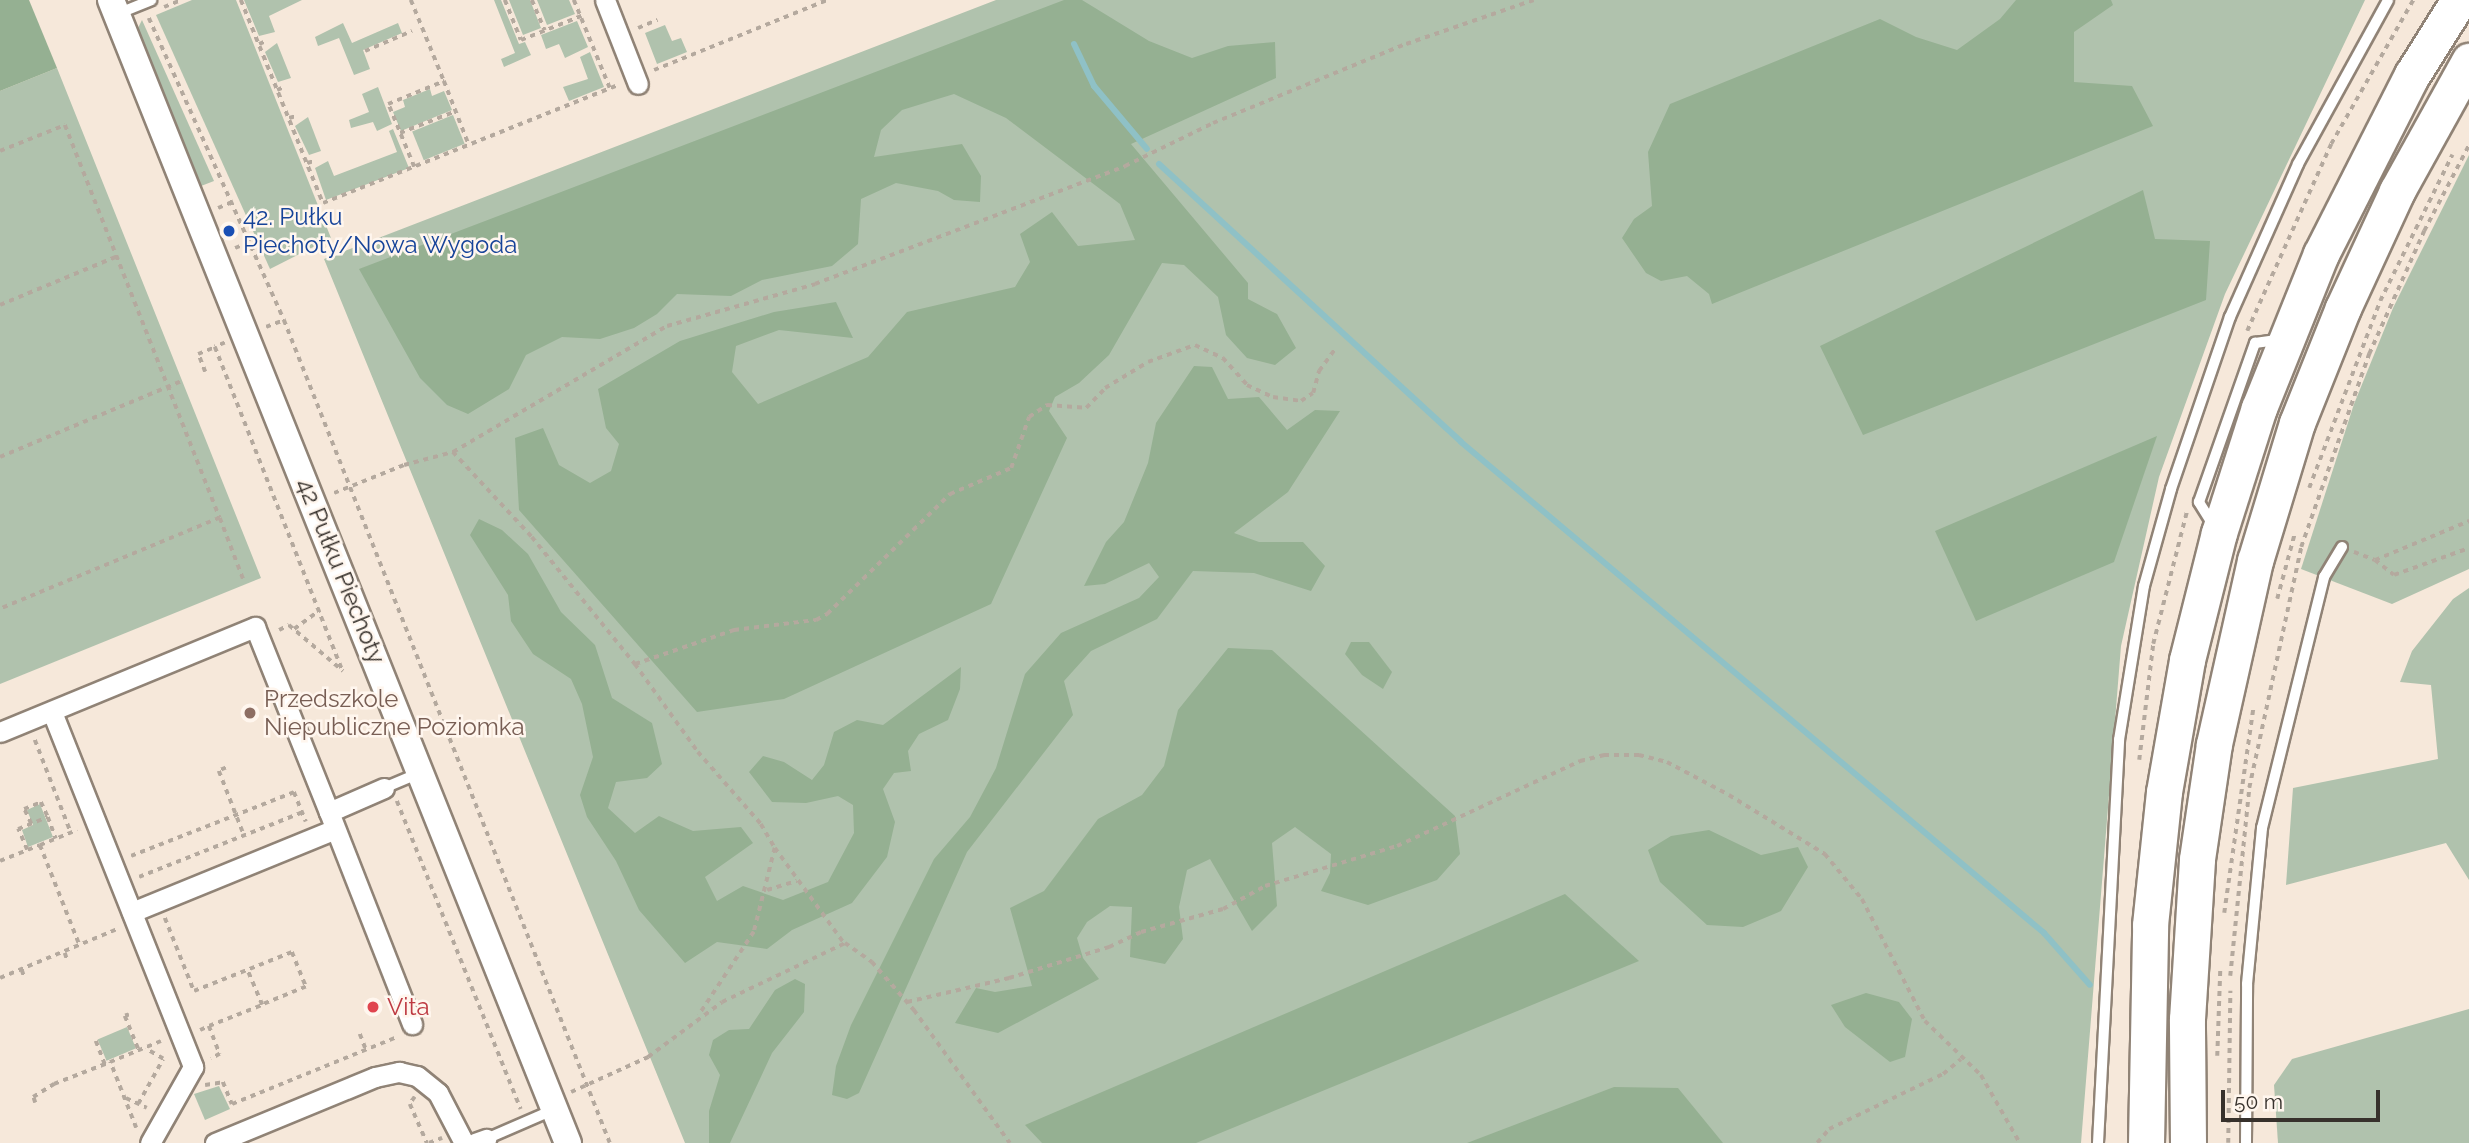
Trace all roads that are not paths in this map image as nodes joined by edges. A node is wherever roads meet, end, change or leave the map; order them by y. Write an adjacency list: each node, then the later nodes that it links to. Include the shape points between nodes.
1 (604, 0): 7 (street)
2 (2388, 0): 26 (lane, via 2298,164 2230,317 2179,464 2144,586 2119,740)
3 (2459, 0): 8 (highway, via 2362,168)
4 (148, 5): 5 (lane)
5 (114, 7): 15 (street, 42 Pułku Piechoty)
6 (2469, 61): 10 (highway, via 2397,191 2343,307)
7 (637, 81)
8 (2284, 339): 9 (highway); 11 (lane, via 2255,343 2199,502)
9 (2259, 408): 10 (highway); 11 (highway)
10 (2297, 423): 28 (highway, via 2249,586 2214,744 2190,946)
11 (2219, 533): 27 (highway, via 2187,660 2164,792 2149,939)
12 (2342, 547): 29 (lane, via 2324,577 2262,828 2246,984)
13 (52, 712): 14 (street); 17 (street, via 255,627); 18 (street)
14 (0, 732)
15 (421, 772): 16 (lane); 20 (street, 42 Pułku Piechoty)
16 (389, 791): 17 (street)
17 (329, 815): 18 (street, via 313,839); 19 (street)
18 (141, 909): 21 (street, via 193,1067)
19 (409, 1029)
20 (555, 1110): 22 (lane); 25 (street, 42 Pułku Piechoty)
21 (145, 1140)
22 (481, 1141)
23 (215, 1143): 24 (street, via 375,1077 400,1072 417,1076 438,1093)
24 (464, 1143)
25 (568, 1143)
26 (2098, 1143)
27 (2146, 1143)
28 (2188, 1143)
29 (2246, 1143)

